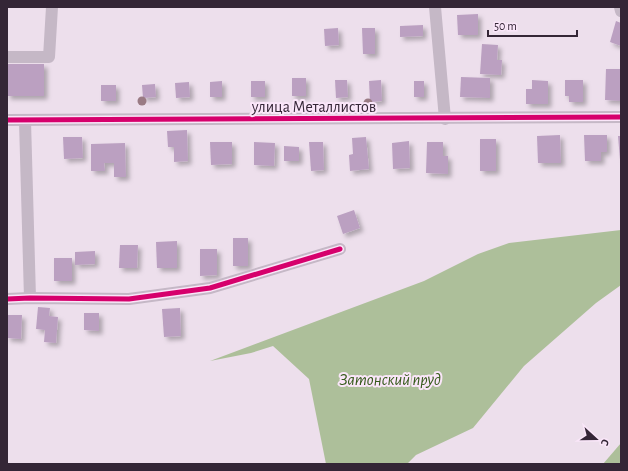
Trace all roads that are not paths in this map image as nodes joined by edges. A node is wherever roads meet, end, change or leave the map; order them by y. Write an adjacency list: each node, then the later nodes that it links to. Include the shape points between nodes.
1 (52, 7): 5 (street, via 49,57)
2 (435, 7): 7 (street)
3 (620, 7): 4 (street)
4 (621, 12)
5 (7, 57)
6 (621, 117): 7 (street, улица Металлистов)
7 (445, 119): 9 (street, улица Металлистов)
8 (7, 120): 9 (street, улица Металлистов)
9 (25, 121): 11 (street)
10 (340, 249): 11 (street, via 210,288 129,299)
11 (30, 298): 12 (street)
12 (7, 299)

